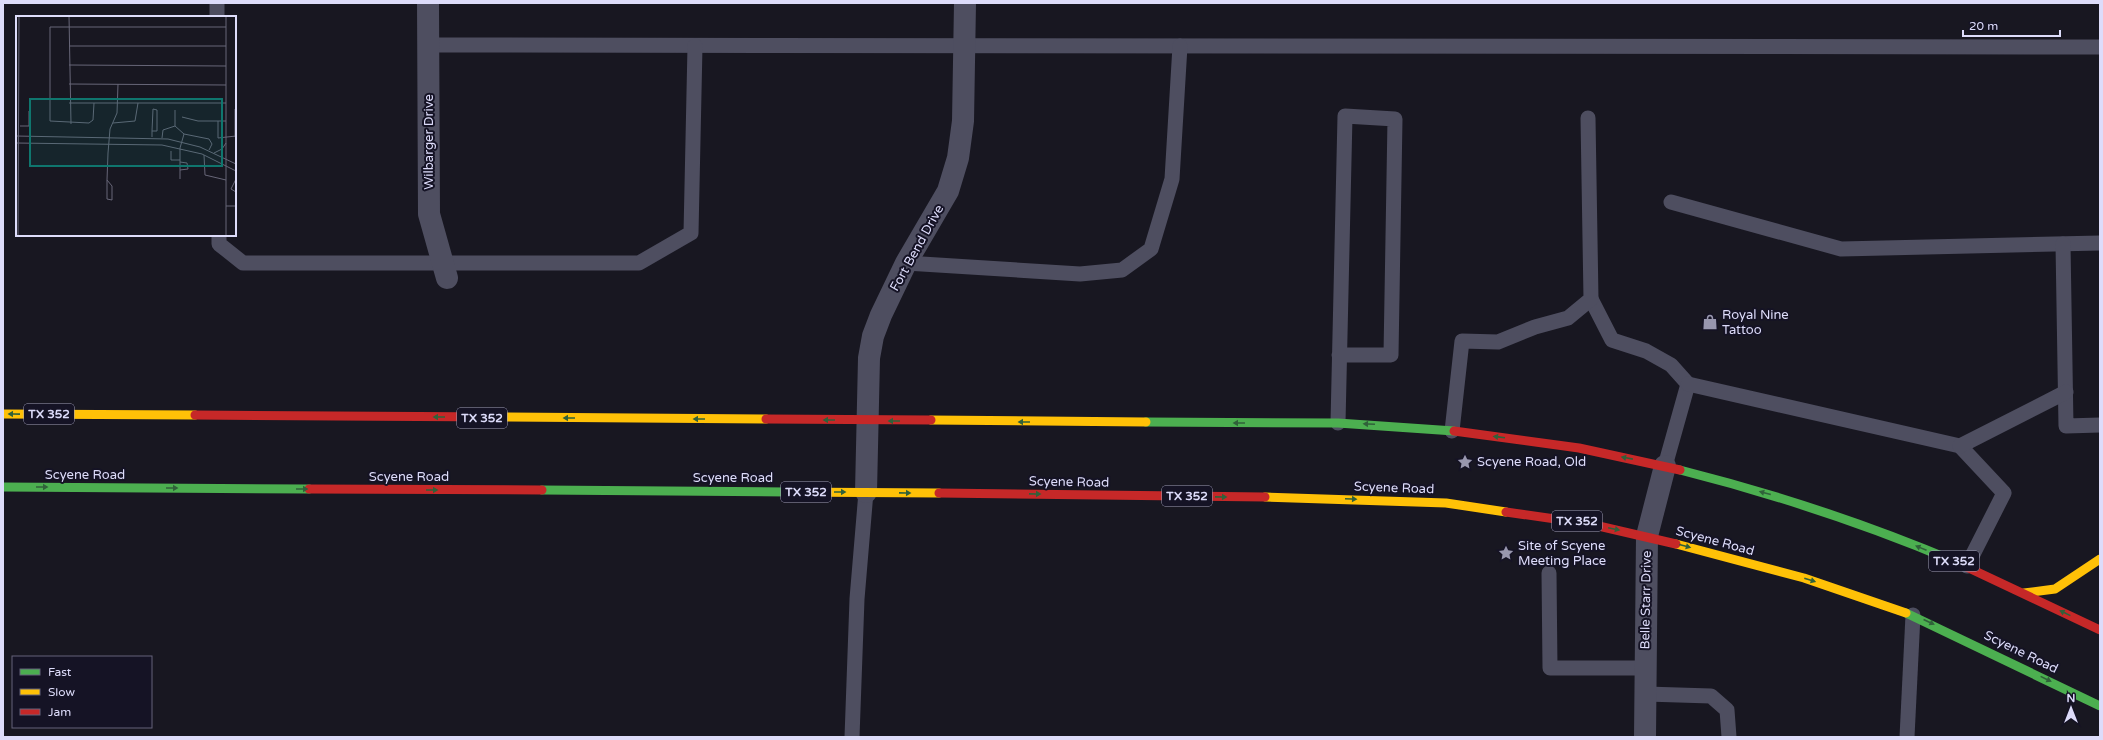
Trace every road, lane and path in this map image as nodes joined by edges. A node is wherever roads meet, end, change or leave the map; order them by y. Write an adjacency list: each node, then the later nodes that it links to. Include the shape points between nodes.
1 (217, 3): 4 (lane)
2 (428, 3): 5 (street, Wilbarger Drive)
3 (965, 3): 7 (street, Fort Bend Drive)
4 (217, 16)
5 (429, 45): 6 (lane); 16 (street, Wilbarger Drive, via 429,214)
6 (695, 46): 7 (lane); 16 (lane, via 691,233 639,263)
7 (965, 46): 8 (lane); 15 (street, Fort Bend Drive, via 963,120 958,158 948,191)
8 (1180, 46): 9 (lane); 15 (lane, via 1172,178 1151,249 1122,270 1080,274)
9 (2100, 47)
10 (1588, 118): 17 (lane)
11 (1671, 202): 14 (lane, via 1841,249)
12 (219, 236): 16 (lane, via 219,244 243,263)
13 (2100, 243): 14 (lane)
14 (2063, 244): 20 (lane)
15 (906, 263): 22 (street, Fort Bend Drive, via 873,336 869,358)
16 (445, 271)
17 (1591, 299): 19 (lane, via 1612,340 1646,351 1672,365); 25 (lane, via 1568,318 1535,327 1498,342 1462,341)
18 (1339, 355): 18 (lane, via 1345,116 1395,119 1391,355); 23 (lane)
19 (1688, 384): 26 (lane); 27 (lane)
20 (2066, 392): 24 (lane, via 2066,426); 26 (lane)
21 (3, 414): 22 (main road, TX 352, one-way to 21)
22 (868, 421): 23 (main road, TX 352, one-way to 22); 29 (street, Fort Bend Drive)
23 (1338, 423): 25 (main road, TX 352, one-way to 23)
24 (2100, 425)
25 (1452, 431): 27 (main road, TX 352, one-way to 25, via 1568,446)
26 (1960, 446): 32 (lane, via 2004,493)
27 (1665, 466): 30 (street, Belle Starr Drive); 32 (main road, TX 352, one-way to 27, via 1869,527 1802,504)
28 (3, 487): 29 (main road, Scyene Road / TX 352, one-way to 29)
29 (866, 492): 30 (main road, Scyene Road / TX 352, one-way to 30, via 1329,498 1446,503 1558,518); 40 (lane)
30 (1647, 536): 35 (main road, Scyene Road / TX 352, one-way to 35, via 1804,578); 37 (street, Belle Starr Drive)
31 (2100, 559): 34 (main road, via 2055,589)
32 (1967, 566): 34 (main road, TX 352)
33 (1549, 573): 37 (lane, via 1550,668)
34 (2024, 592): 36 (main road, TX 352, one-way to 34)
35 (1913, 615): 39 (main road, Scyene Road / TX 352, one-way to 39); 43 (lane)
36 (2100, 630)
37 (1646, 668): 38 (street, Belle Starr Drive)
38 (1646, 694): 41 (street, Belle Starr Drive); 42 (lane, via 1711,696 1727,710)
39 (2100, 706)
40 (852, 737)
41 (1645, 737)
42 (1728, 737)
43 (1907, 737)

